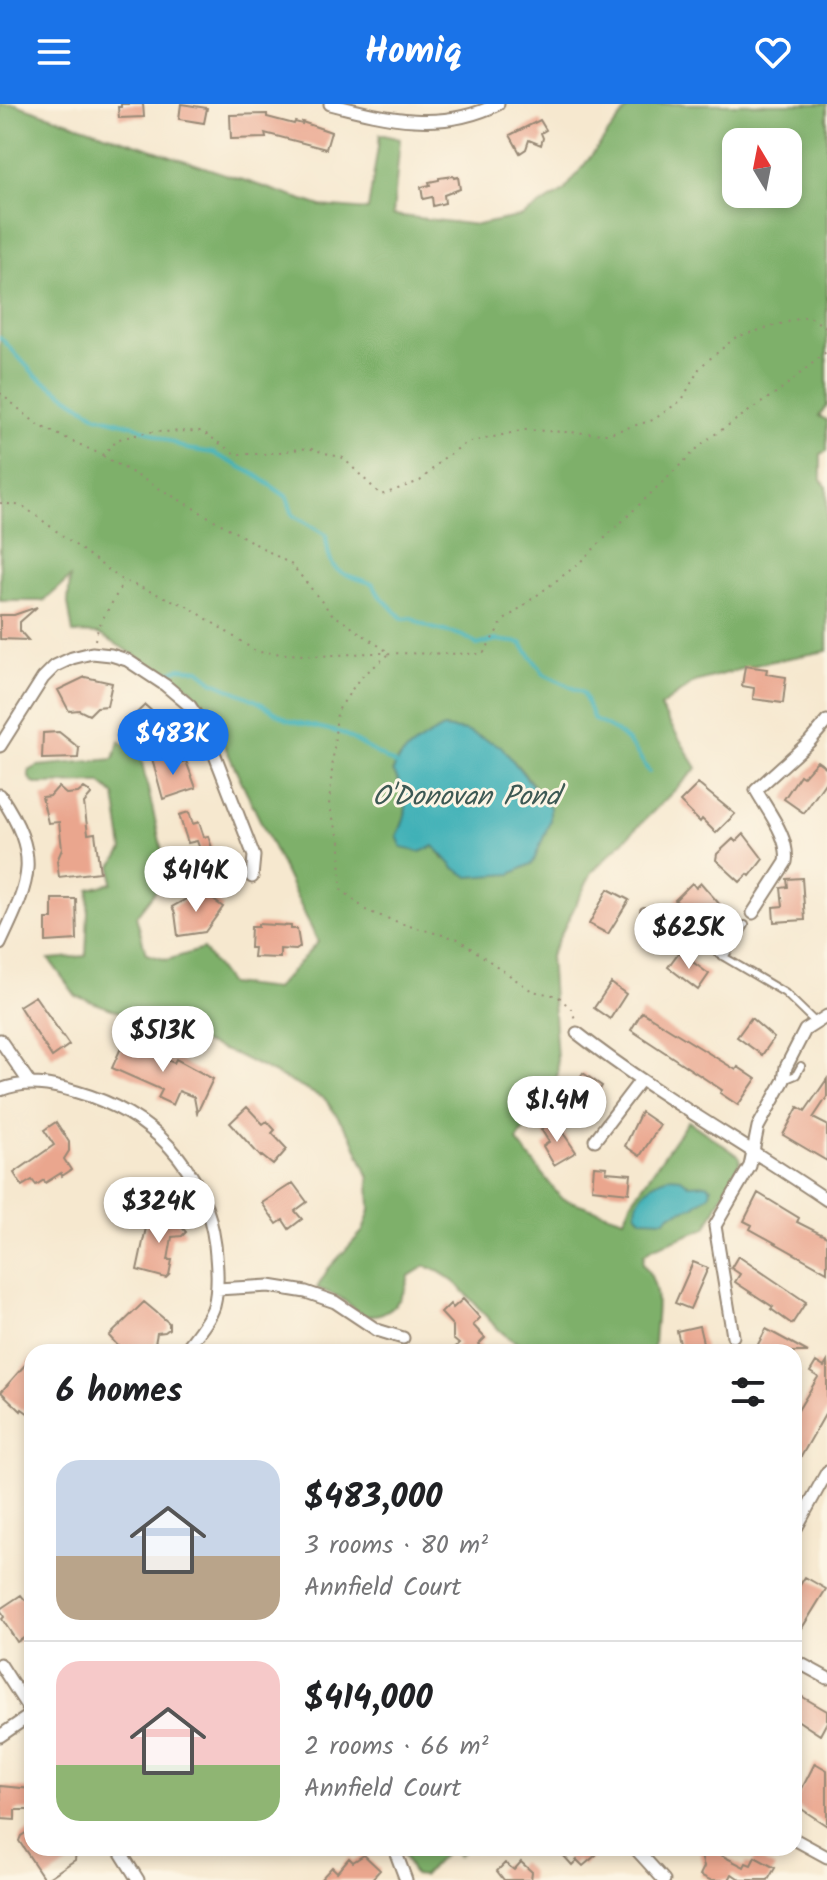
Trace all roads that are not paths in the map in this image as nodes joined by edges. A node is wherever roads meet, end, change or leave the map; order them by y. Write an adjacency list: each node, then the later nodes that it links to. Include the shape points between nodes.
1 (330, 104): 2 (street, via 420,122 469,115)
2 (498, 104)
3 (827, 721): 8 (street, via 756,790 787,855)
4 (0, 746): 6 (street, via 55,666 92,653 127,660 190,706 204,727 254,856)
5 (0, 795): 10 (street, via 23,836 29,866 27,883)
6 (252, 877)
7 (644, 911): 11 (lane, via 678,925)
8 (753, 913)
9 (745, 925): 11 (lane)
10 (0, 944)
11 (724, 957): 13 (lane, via 785,993)
12 (827, 1016): 13 (street)
13 (816, 1023): 17 (street, via 805,1030)
14 (579, 1035): 18 (street)
15 (0, 1040): 19 (street)
16 (801, 1066): 17 (lane)
17 (784, 1080): 22 (street, via 758,1127)
18 (640, 1081): 21 (street); 22 (street)
19 (29, 1082): 20 (street); 24 (street, via 96,1097 158,1133 203,1195 212,1225)
20 (0, 1090)
21 (595, 1140)
22 (753, 1149): 23 (street); 25 (street, via 750,1166 715,1226)
23 (827, 1200)
24 (217, 1289): 26 (street, via 269,1286 306,1292); 27 (street, via 213,1309)
25 (733, 1336)
26 (403, 1338)
27 (189, 1344)
28 (827, 1472): 29 (street)
29 (822, 1494): 30 (street)
30 (802, 1521)
31 (0, 1664): 34 (street)
32 (802, 1664): 33 (street)
33 (827, 1678)
34 (24, 1702)
35 (24, 1720): 36 (street)
36 (0, 1736)
37 (802, 1843): 41 (street)
38 (123, 1856): 42 (street)
39 (397, 1856): 43 (street)
40 (642, 1856): 44 (street)
41 (827, 1857)
42 (138, 1880)
43 (406, 1880)
44 (664, 1880)

